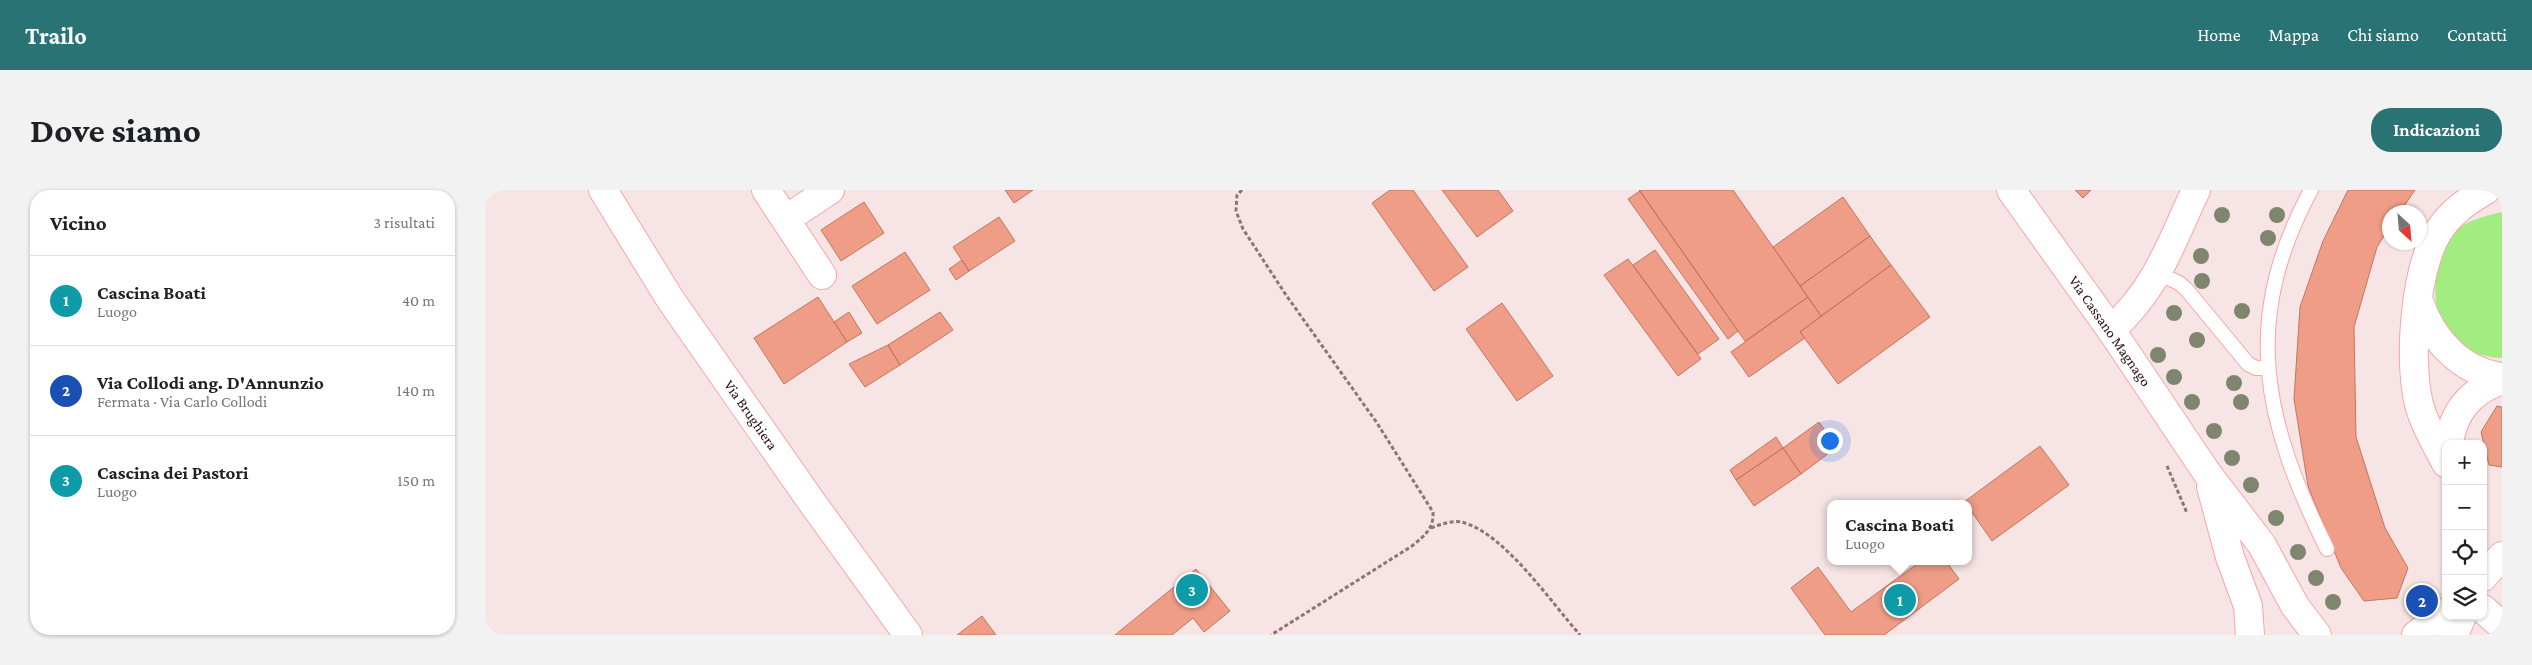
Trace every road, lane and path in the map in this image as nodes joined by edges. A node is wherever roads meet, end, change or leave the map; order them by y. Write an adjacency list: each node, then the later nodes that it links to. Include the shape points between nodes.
1 (603, 190): 25 (street, Via Brughiera, via 670,299)
2 (766, 190): 9 (street)
3 (830, 190): 9 (street)
4 (1242, 190): 19 (path, via 1237,195 1236,211 1243,229 1426,497 1433,512)
5 (2011, 190): 13 (street, Via Cassano Magnago)
6 (2196, 190): 10 (street)
7 (2311, 190): 14 (lane, via 2292,226 2277,274 2267,330)
8 (2486, 190): 12 (street, via 2455,211 2437,234 2425,266)
9 (785, 219): 11 (street)
10 (2158, 273): 13 (street, via 2144,296); 14 (lane, via 2187,290 2248,364)
11 (822, 275)
12 (2419, 300): 15 (street, via 2429,326 2446,348 2481,372); 17 (street, via 2414,346 2417,396 2429,432)
13 (2111, 330): 18 (street, Via Cassano Magnago)
14 (2267, 368): 20 (lane, via 2286,452 2312,520)
15 (2502, 379): 16 (street, via 2468,398 2454,423)
16 (2450, 440)
17 (2442, 456)
18 (2207, 473): 28 (street, Via Cassano Magnago, via 2230,557 2248,606); 29 (street, Via Cassano Magnago, via 2262,545 2295,606)
19 (1431, 528): 26 (path, via 1412,546); 27 (path, via 1447,522 1463,522 1480,529 1515,559)
20 (2327, 549)
21 (2487, 613): 24 (street)
22 (2442, 615): 30 (street)
23 (2460, 620): 31 (street)
24 (2502, 626)
25 (908, 635)
26 (1271, 635)
27 (1580, 635)
28 (2250, 635)
29 (2317, 635)
30 (2416, 635)
31 (2454, 635)

